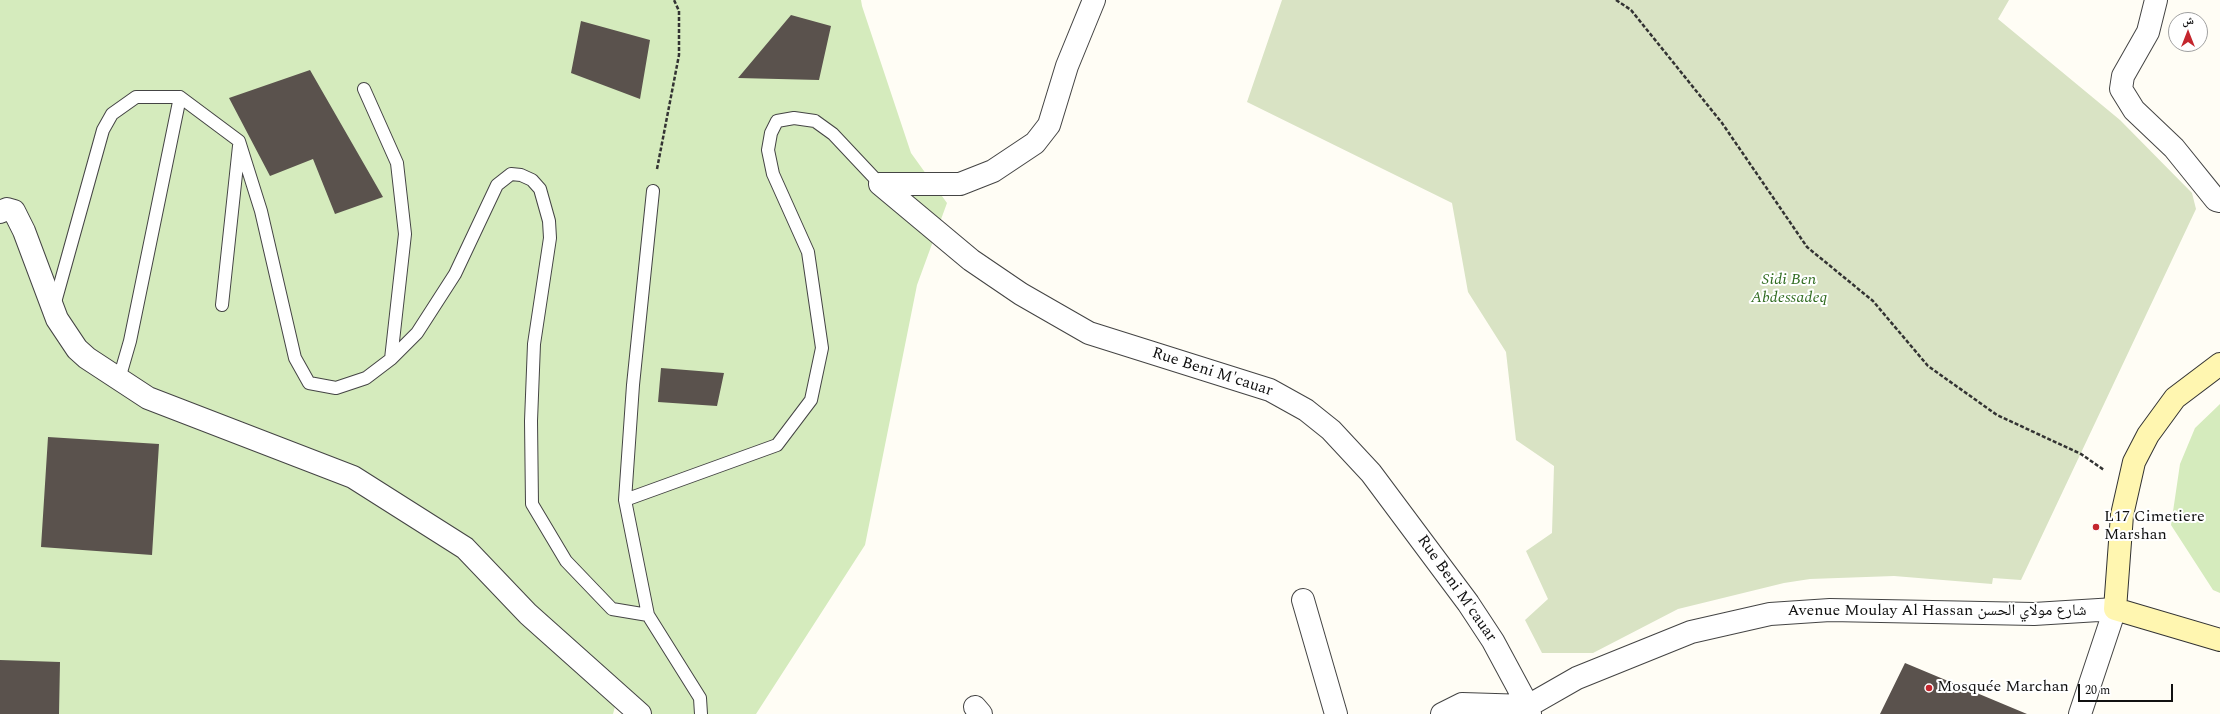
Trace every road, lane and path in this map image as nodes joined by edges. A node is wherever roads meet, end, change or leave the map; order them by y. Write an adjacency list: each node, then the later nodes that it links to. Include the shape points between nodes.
1 (674, 0): 9 (path, via 679,11 679,55)
2 (1094, 0): 8 (street, via 1067,66 1049,125 1035,143 993,171 960,184)
3 (1616, 0): 17 (path, via 1631,10 1722,123 1807,247 1873,301 1928,366 1997,415 2081,454)
4 (2156, 0): 10 (street, via 2148,32 2123,76 2121,89 2134,110 2174,148 2216,200)
5 (364, 89): 14 (lane, via 396,163 405,234)
6 (180, 97): 7 (lane); 13 (lane, via 136,97 112,114 103,130); 16 (lane, via 130,341)
7 (240, 141): 12 (lane); 14 (lane, via 261,211 295,358 309,383 336,388 366,378)
8 (880, 184): 18 (lane, via 833,134 815,121 794,118 777,121 771,133 768,150 773,174 808,252 822,348 811,400 777,445); 23 (street, Rue Beni M'cauar, via 971,260 1021,294 1089,333 1270,390 1306,410 1331,430 1371,473 1468,602 1493,641)
9 (653, 191): 18 (lane, via 633,385)
10 (2220, 201)
11 (0, 212): 13 (street, via 7,209 14,211)
12 (222, 305)
13 (53, 310): 16 (street, via 77,348 87,358)
14 (391, 359): 21 (lane, via 417,333 455,274 497,185 510,174 532,180 540,189 549,221 550,238 534,344 531,421 532,504 566,561 612,609)
15 (2220, 364): 17 (street, via 2175,398 2148,435 2134,462)
16 (119, 379): 24 (street, via 148,398 353,477 465,548 528,614)
17 (2126, 487): 20 (street, via 2119,541)
18 (625, 500): 21 (lane)
19 (1303, 600): 26 (street)
20 (2115, 609): 22 (street); 23 (street, Avenue Moulay Al Hassan شارع مولاي الحسن, via 2034,614 1830,610 1740,619 1691,632 1577,678); 28 (street)
21 (648, 615): 25 (lane, via 700,698)
22 (2220, 640)
23 (1529, 710): 27 (street, via 1462,704)
24 (640, 714)
25 (701, 714)
26 (1336, 714)
27 (1442, 714)
28 (2080, 714)

